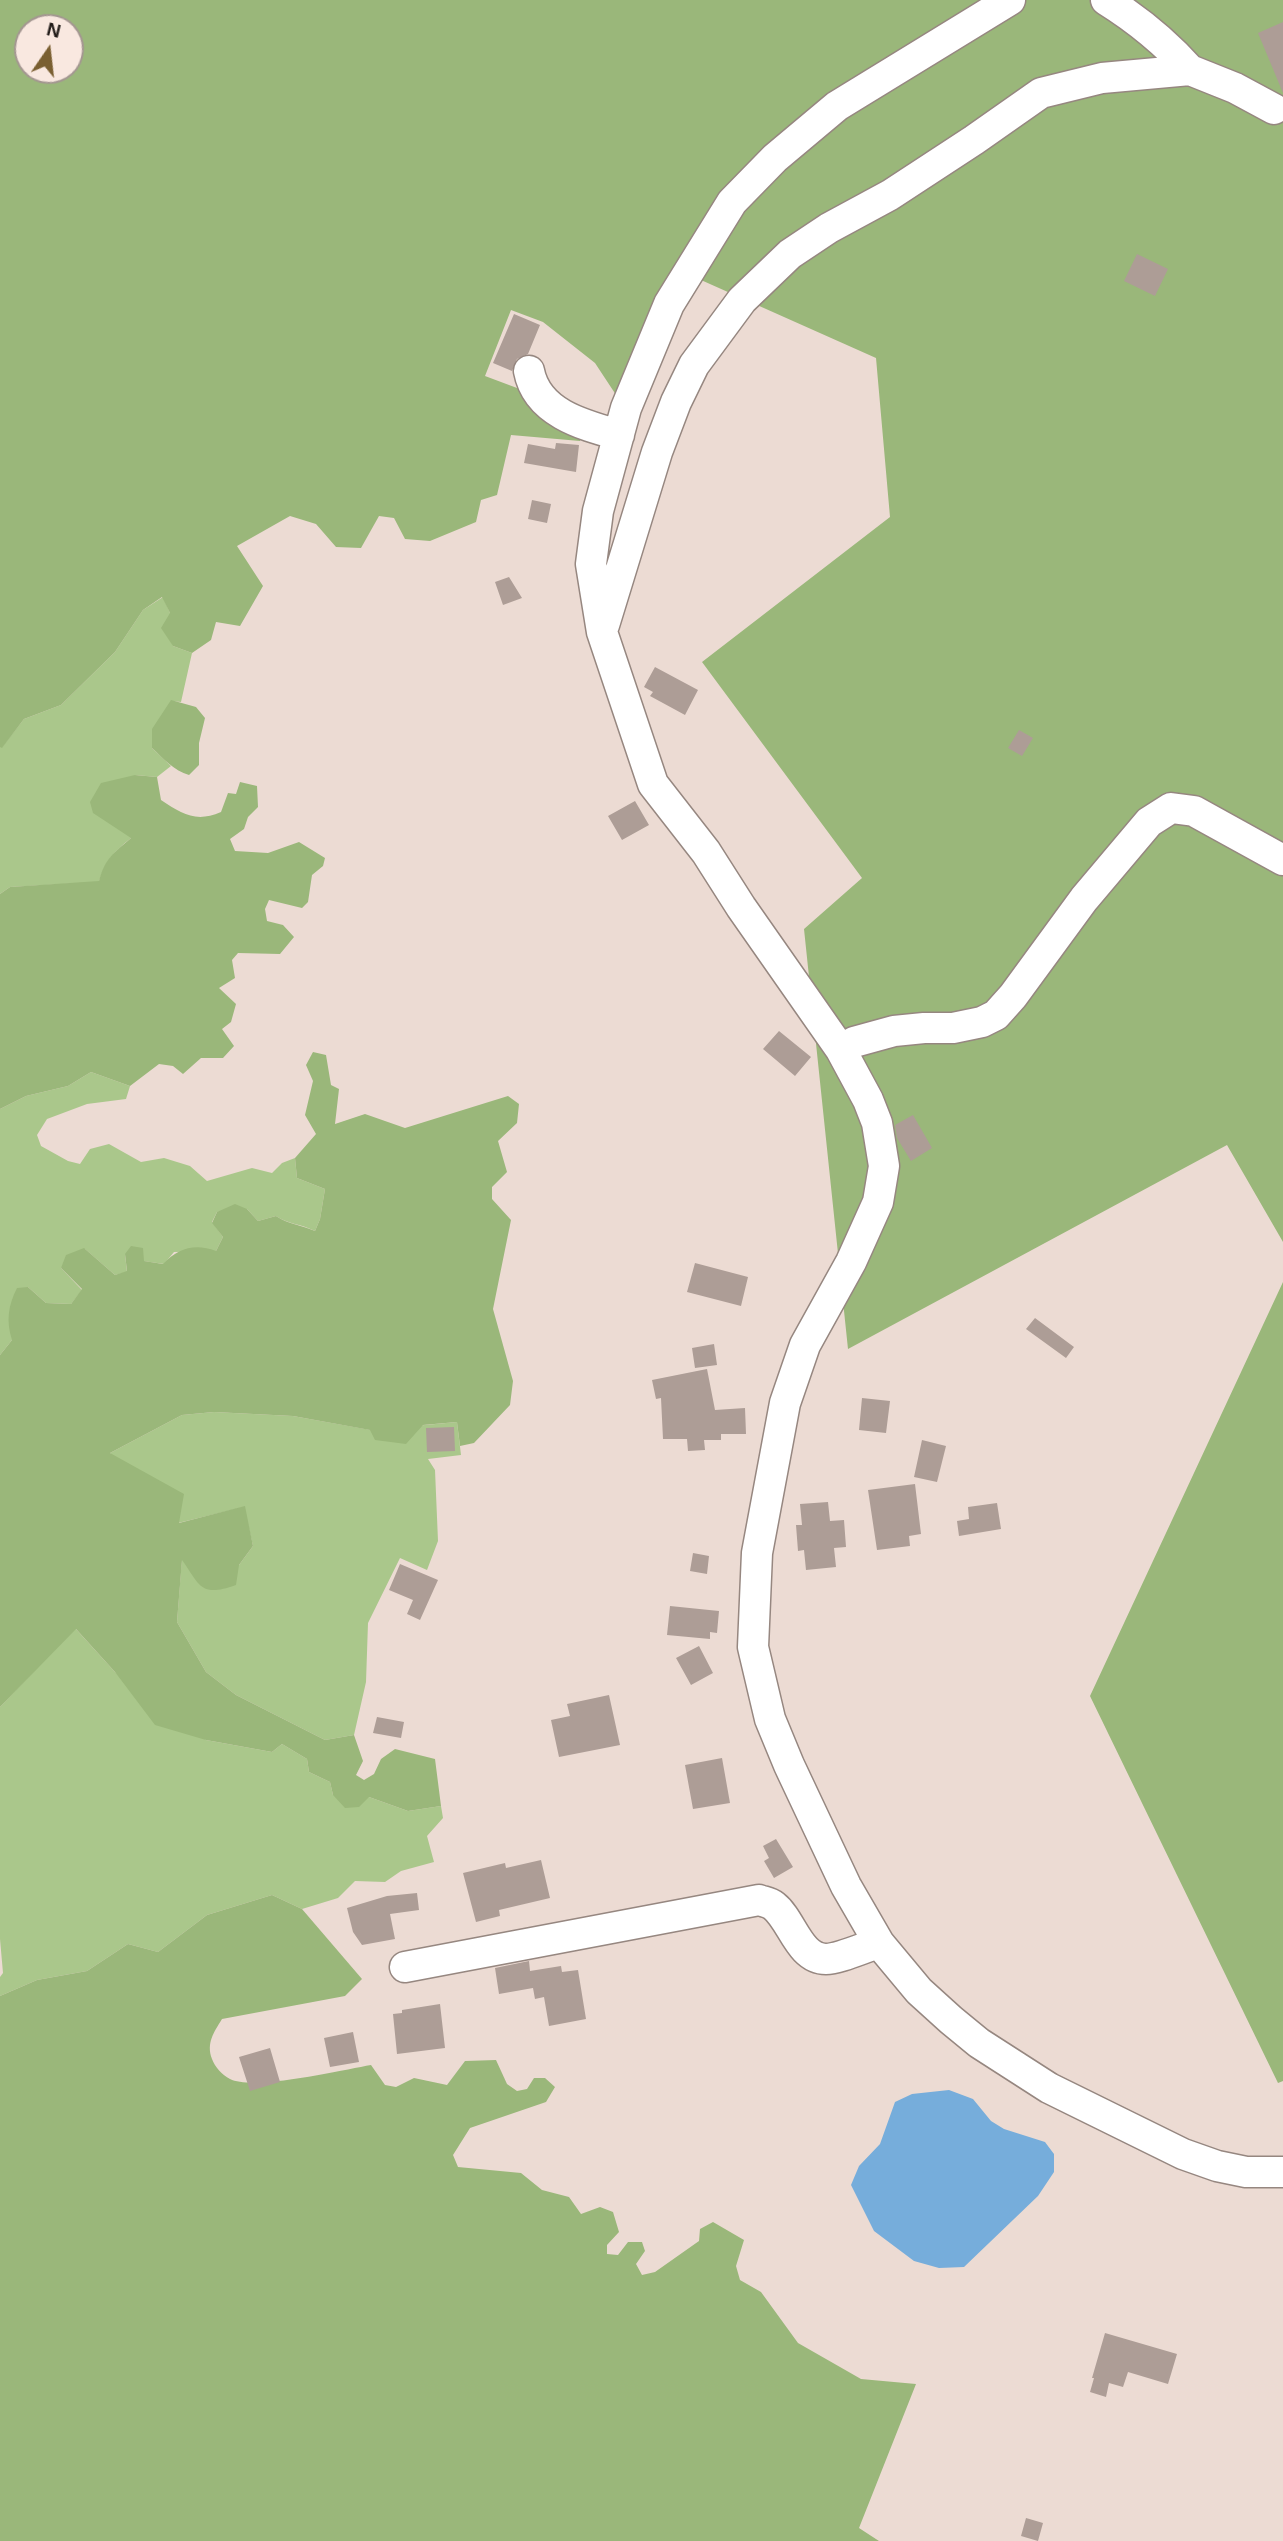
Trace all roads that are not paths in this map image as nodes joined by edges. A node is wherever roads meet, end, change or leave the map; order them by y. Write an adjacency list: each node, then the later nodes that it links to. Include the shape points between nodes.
1 (1010, 0): 6 (street, via 837,106 775,158 733,202 668,304)
2 (1106, 0): 3 (street, via 1168,45)
3 (1190, 71): 4 (street); 7 (street, via 1102,78 1041,93 974,141 829,228 780,263 742,300 694,365 676,402)
4 (1275, 109)
5 (529, 371): 6 (street, via 535,391 547,404 585,426)
6 (619, 435): 7 (street, via 598,510 591,564)
7 (602, 632): 9 (street, via 653,784 706,852)
8 (1283, 860): 9 (street, via 1194,811 1171,808 1149,822 1084,899 996,1016 953,1028 894,1031)
9 (841, 1050): 10 (street, via 877,1123 882,1182 870,1222 805,1345 785,1403 757,1553 752,1647 770,1719 789,1765)
10 (878, 1943): 11 (street, via 827,1959 816,1956 804,1948 778,1909 759,1900); 12 (street, via 919,1992 951,2020 1049,2088 1183,2154 1246,2172)
11 (405, 1966)
12 (1283, 2172)

